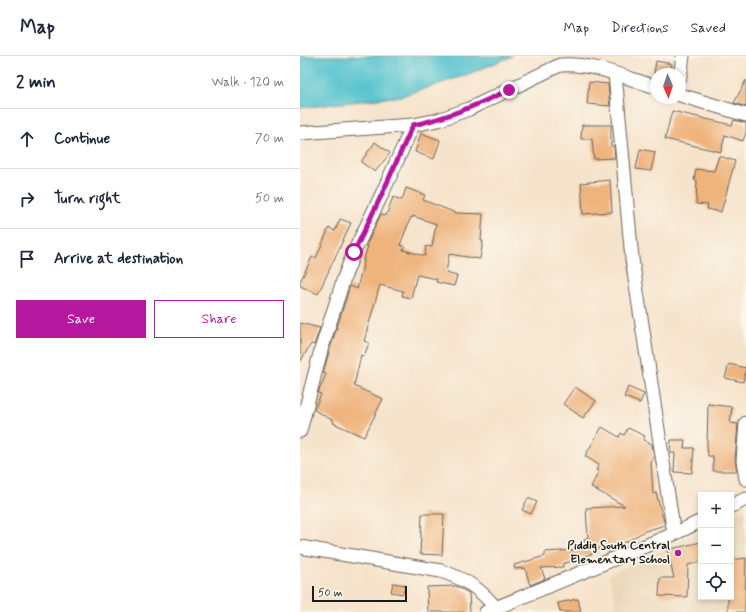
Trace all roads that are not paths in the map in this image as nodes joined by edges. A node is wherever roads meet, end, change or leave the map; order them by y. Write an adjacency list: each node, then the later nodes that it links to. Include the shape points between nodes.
1 (683, 56): 2 (street)
2 (681, 68)
3 (615, 74): 4 (street); 7 (street, via 569,64 560,65 468,109 438,120); 15 (street, via 632,260)
4 (650, 85)
5 (686, 97): 6 (street)
6 (746, 115)
7 (413, 125): 8 (street); 10 (street, via 351,258)
8 (300, 133)
9 (746, 423): 11 (street, via 743,461)
10 (300, 431)
11 (746, 479)
12 (746, 499): 13 (street)
13 (734, 505)
14 (698, 522): 15 (street)
15 (674, 534): 17 (street)
16 (300, 547): 17 (street, via 442,571 473,584 482,591)
17 (491, 610)

